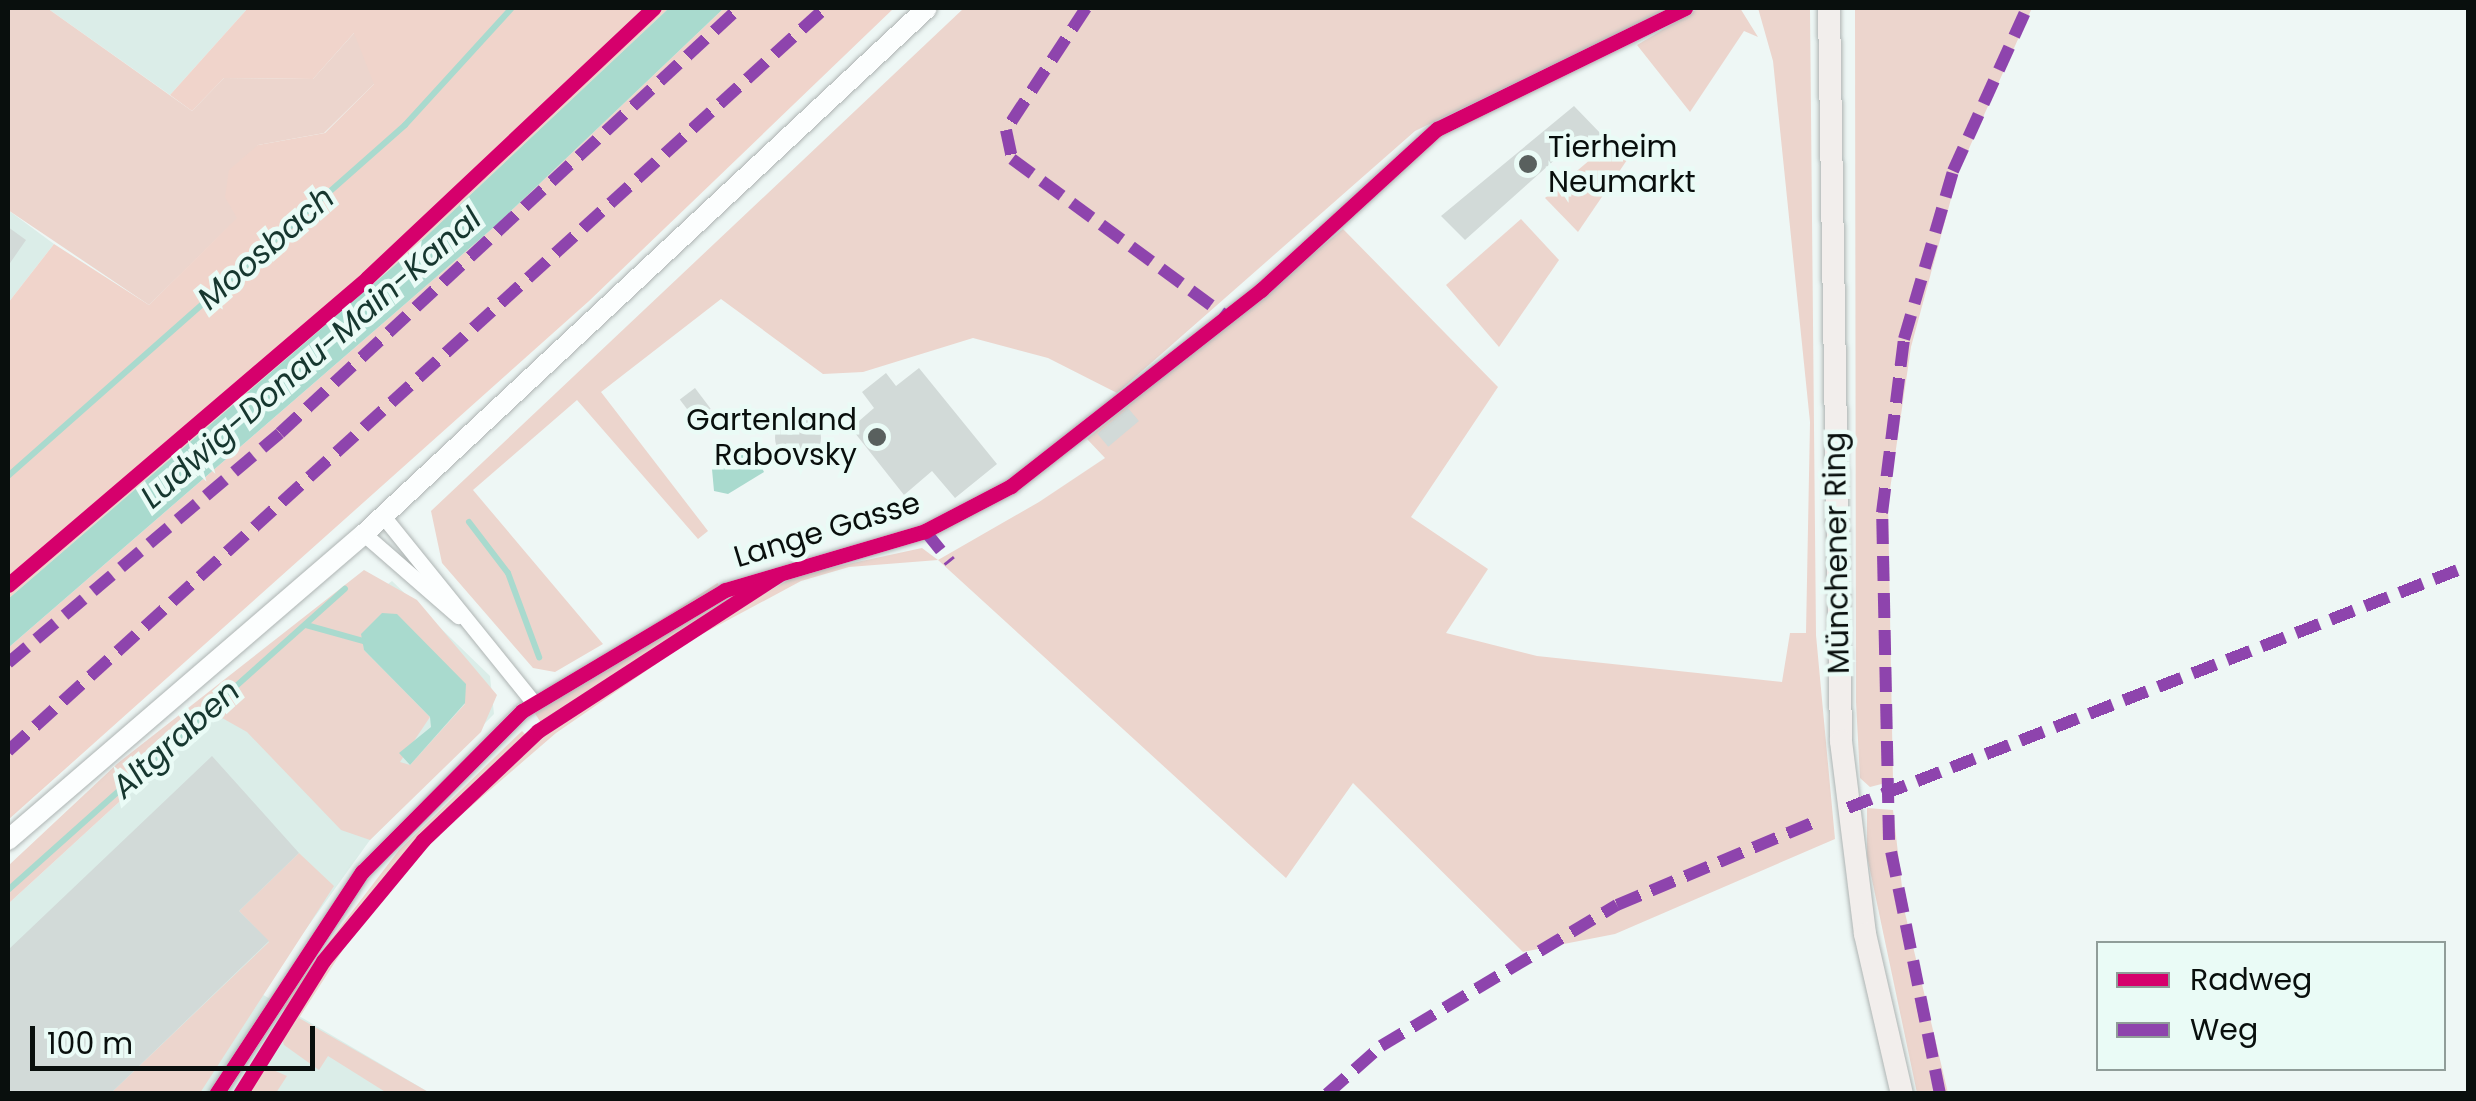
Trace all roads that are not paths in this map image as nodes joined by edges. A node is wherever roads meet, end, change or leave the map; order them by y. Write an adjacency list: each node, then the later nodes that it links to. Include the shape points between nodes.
1 (927, 8): 4 (main road)
2 (1686, 8): 7 (street, Lange Gasse, via 1422,140 1260,290 1012,486 925,531 725,590)
3 (1829, 8): 10 (main road, Münchener Ring, via 1842,741 1865,934)
4 (384, 516): 5 (main road); 6 (street)
5 (364, 534): 6 (street); 8 (main road)
6 (474, 627): 7 (street)
7 (534, 703): 9 (street, Lange Gasse, via 362,872)
8 (8, 840)
9 (216, 1094)
10 (1902, 1094)

